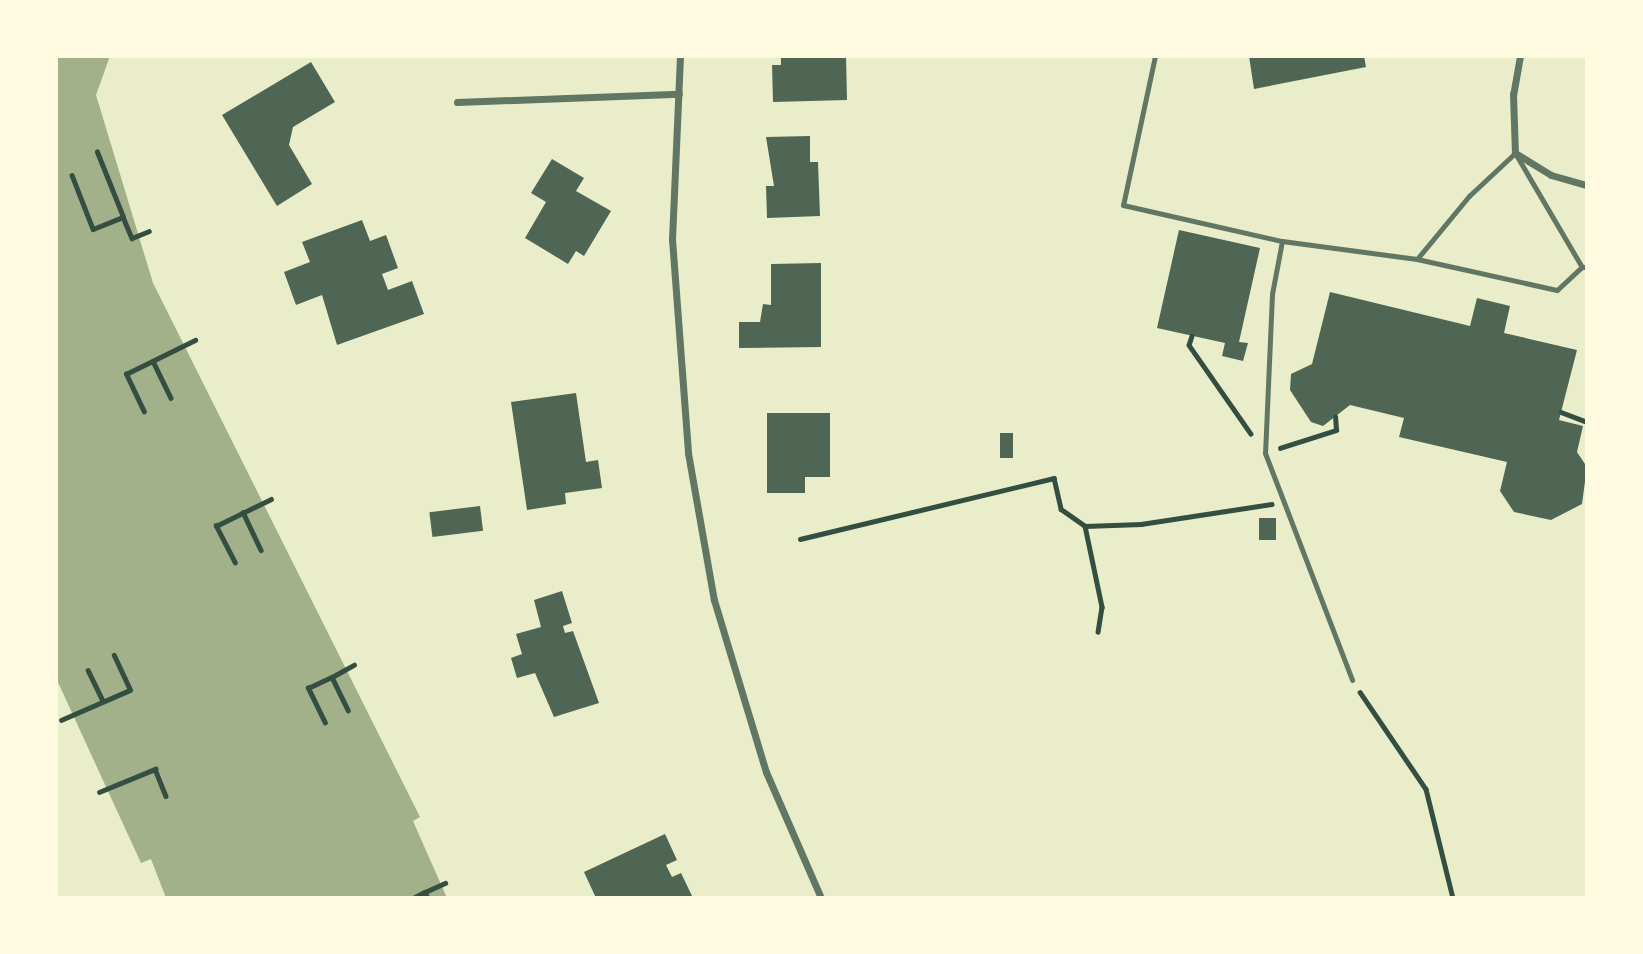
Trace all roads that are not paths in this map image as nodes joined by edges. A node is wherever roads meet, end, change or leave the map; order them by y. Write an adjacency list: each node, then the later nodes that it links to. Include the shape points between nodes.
1 (680, 56): 4 (street)
2 (1156, 56): 8 (lane, via 1123,205)
3 (1520, 56): 6 (street, via 1513,94)
4 (679, 94): 5 (street); 12 (street, via 672,239 679,372 692,477 714,600 766,772)
5 (457, 103)
6 (1515, 153): 7 (street, via 1551,175); 9 (lane, via 1469,196); 10 (lane)
7 (1587, 185)
8 (1282, 241): 9 (lane); 11 (lane, via 1272,294 1265,453)
9 (1417, 259): 10 (lane, via 1557,290)
10 (1585, 267)
11 (1352, 680)
12 (821, 898)

